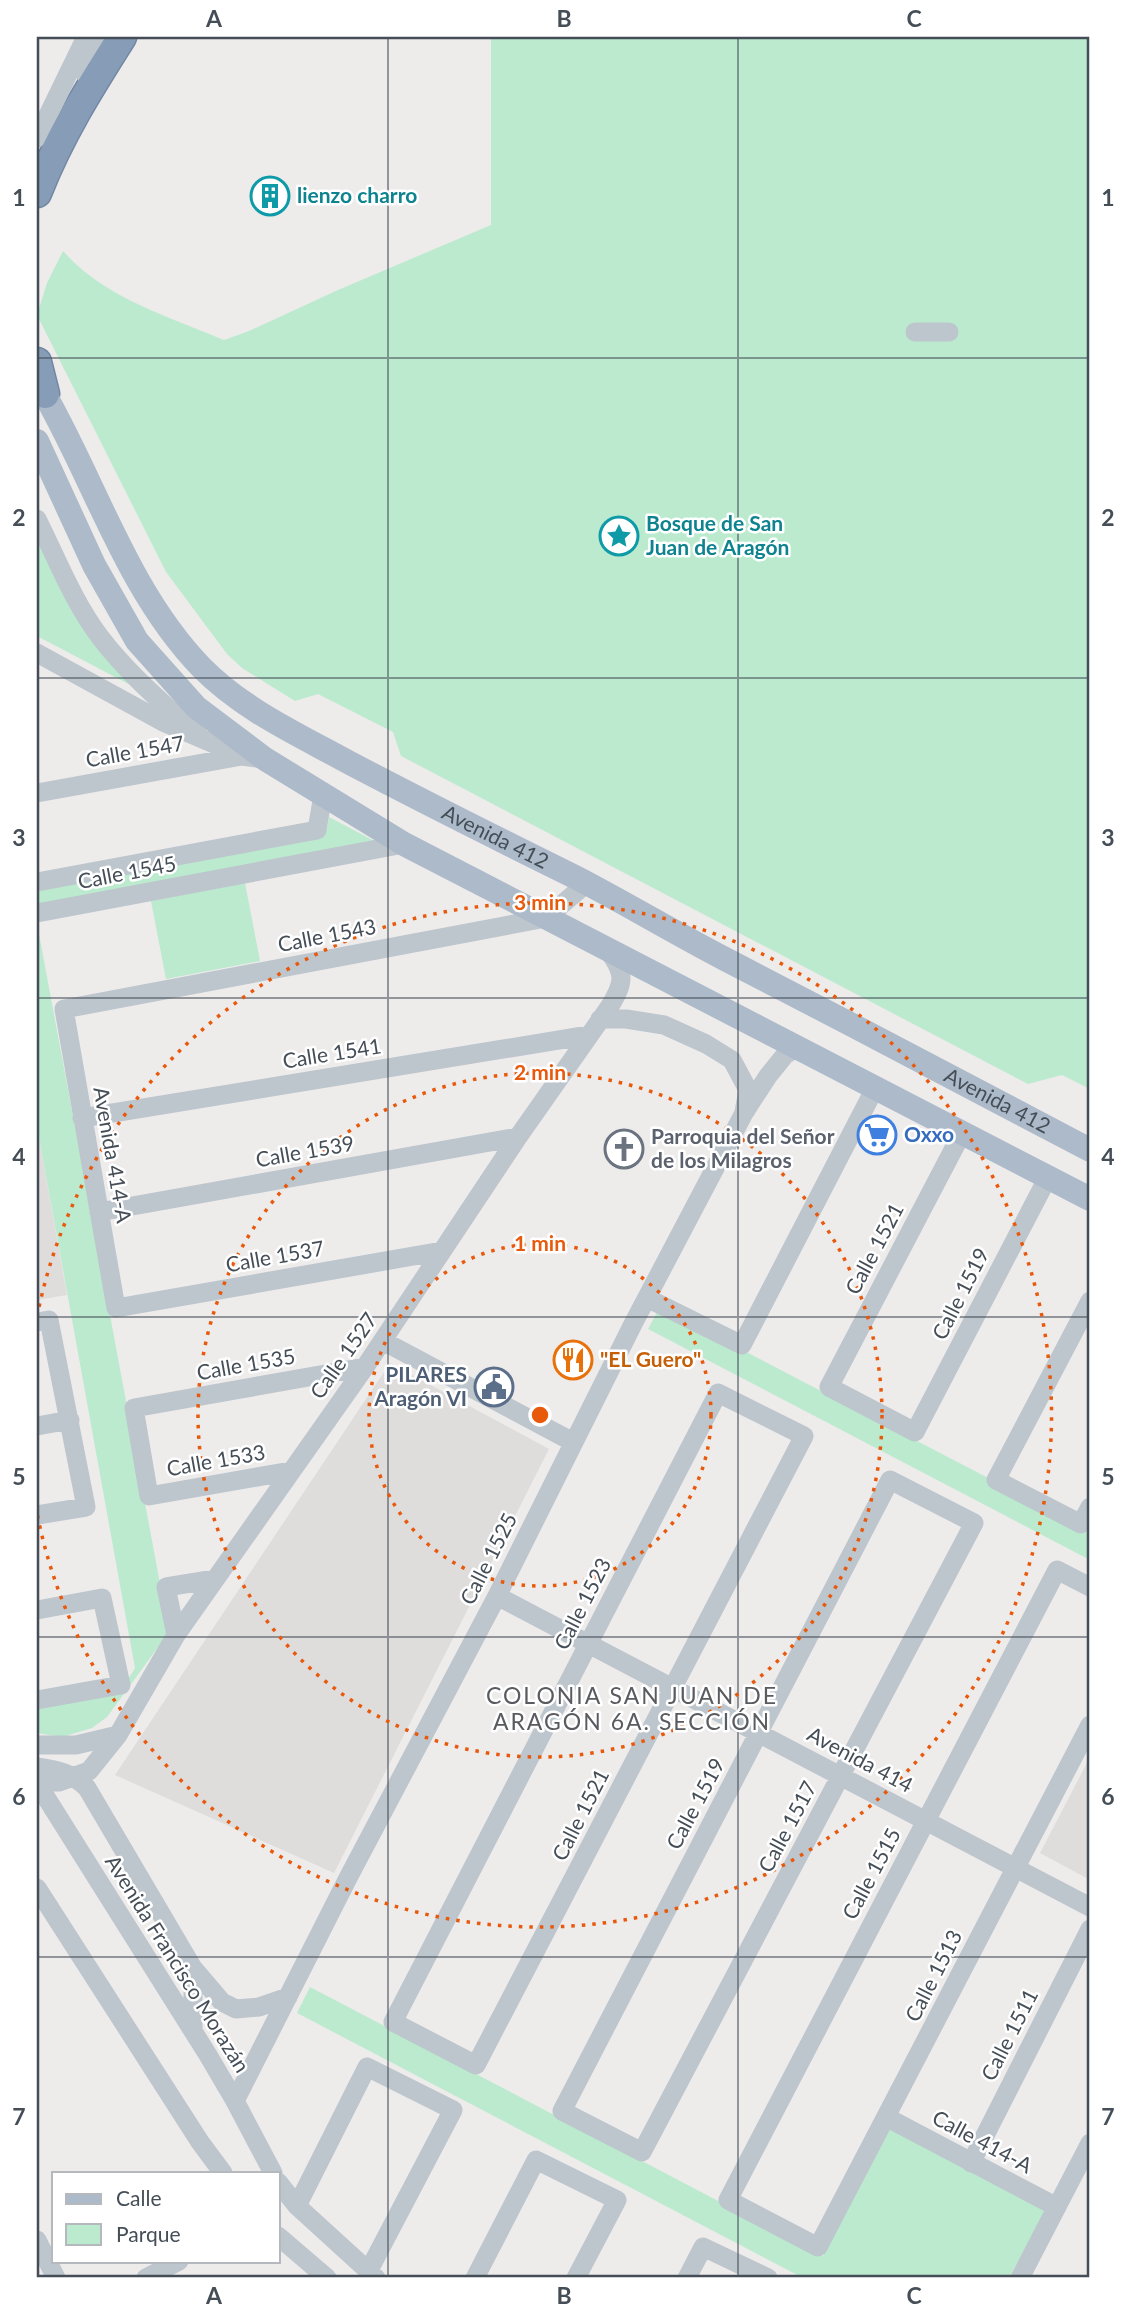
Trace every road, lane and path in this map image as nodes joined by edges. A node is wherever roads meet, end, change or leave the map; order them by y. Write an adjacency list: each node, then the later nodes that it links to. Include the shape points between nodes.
1 (86, 37): 4 (street)
2 (103, 37): 5 (street)
3 (122, 37): 6 (highway, via 53,152)
4 (37, 138)
5 (37, 169)
6 (37, 193)
7 (915, 332): 8 (street)
8 (949, 332)
9 (37, 362): 10 (highway)
10 (41, 388): 22 (main road, Avenida 412, via 156,611 200,666 267,717)
11 (37, 441): 15 (main road, Avenida 412, via 94,565 137,641 196,707)
12 (37, 519): 14 (street, via 73,595 100,637 163,705)
13 (37, 653): 14 (street, Avenida 412, via 163,722)
14 (200, 736): 15 (street, Avenida 412)
15 (254, 757): 16 (street, Calle 1547); 17 (main road, Avenida 412)
16 (37, 793)
17 (323, 795): 18 (main road, Avenida 412); 19 (street, Calle 1545, via 317,830)
18 (404, 844): 20 (street, Calle 1545); 24 (main road, Avenida 412)
19 (219, 848): 20 (street); 21 (street, Calle 1545)
20 (225, 878): 23 (street, Calle 1545)
21 (37, 882)
22 (587, 883): 24 (street, Calle 1543); 34 (main road, Avenida 412)
23 (37, 913)
24 (546, 918): 25 (main road, Avenida 412); 26 (street, Calle 1543)
25 (608, 950): 27 (street, Calle 1527, via 619,966 621,988); 28 (main road, Avenida 412)
26 (64, 1009): 31 (street, Avenida 414-A)
27 (595, 1027): 30 (street, Calle 1541, via 626,1019 664,1025 706,1044 732,1060 747,1090); 31 (street, Calle 1541); 33 (street, Calle 1527)
28 (796, 1048): 29 (main road, Avenida 412); 30 (street, Calle 1525, via 768,1076)
29 (875, 1088): 32 (main road, Avenida 412); 39 (street, via 742,1345)
30 (744, 1113): 39 (street, Calle 1525)
31 (82, 1118): 37 (street, Avenida 414-A)
32 (962, 1133): 35 (main road, Avenida 412); 47 (street, Calle 1521, via 829,1387)
33 (518, 1137): 37 (street, Calle 1539); 38 (street, Calle 1527)
34 (1090, 1150)
35 (1048, 1177): 36 (main road, Avenida 412); 47 (street, Calle 1519)
36 (1090, 1199)
37 (99, 1212): 41 (street, Avenida 414-A)
38 (442, 1251): 41 (street, Calle 1537); 43 (street, Calle 1527)
39 (647, 1298): 49 (street, Calle 1525)
40 (1090, 1301): 52 (street, via 996,1480)
41 (116, 1308)
42 (43, 1321): 45 (street)
43 (383, 1341): 44 (street, Calle 1527); 49 (street)
44 (365, 1367): 50 (street, Calle 1527); 51 (street, Calle 1535, via 134,1408)
45 (70, 1420): 46 (street); 53 (street, via 86,1507)
46 (37, 1426)
47 (915, 1432)
48 (804, 1436): 60 (street, Calle 1523, via 718,1393); 61 (street, Calle 1521)
49 (573, 1442): 57 (street, Calle 1525)
50 (291, 1471): 51 (street, Calle 1533); 55 (street, Calle 1527)
51 (149, 1496)
52 (1086, 1515)
53 (37, 1516)
54 (974, 1523): 64 (street, Calle 1519, via 890,1480); 69 (street, Calle 1517)
55 (215, 1579): 59 (street, Calle 1527); 59 (street, via 166,1587)
56 (1090, 1587): 71 (street, Calle 1515, via 1057,1570)
57 (497, 1596): 60 (street, Avenida 414); 77 (street, Calle 1525)
58 (37, 1610): 62 (street, via 102,1598 121,1685)
59 (176, 1635): 65 (street, Calle 1527)
60 (588, 1644): 61 (street, Avenida 414); 79 (street, Calle 1523, via 393,2022)
61 (673, 1688): 64 (street, Avenida 414); 79 (street, Calle 1521)
62 (37, 1700)
63 (1090, 1725): 72 (street, Calle 1513)
64 (758, 1733): 69 (street, Avenida 414); 83 (street, Calle 1519, via 562,2111)
65 (118, 1735): 66 (street, via 76,1745); 68 (street, Calle 1527, via 89,1771)
66 (37, 1745)
67 (37, 1767): 68 (street)
68 (76, 1776): 70 (street, Calle 1527); 76 (street)
69 (841, 1776): 71 (street, Avenida 414); 83 (street, Calle 1517)
70 (37, 1782): 78 (street, Avenida Francisco Morazán)
71 (926, 1821): 72 (street, Avenida 414); 92 (street, Calle 1515, via 728,2200)
72 (1016, 1868): 74 (street, Avenida 414); 81 (street, Calle 1513)
73 (37, 1888): 85 (street)
74 (1090, 1906)
75 (1090, 1929): 84 (street, Calle 1511)
76 (193, 1968): 77 (street, via 222,2002 236,2009); 78 (street)
77 (288, 1997): 80 (street, Calle 1525)
78 (193, 2030): 80 (street, Avenida Francisco Morazán)
79 (476, 2066)
80 (235, 2101): 86 (street, Avenida Francisco Morazán)
81 (886, 2117): 84 (street, Calle 414-A); 92 (street, Calle 1513)
82 (1090, 2143): 89 (street)
83 (642, 2152)
84 (971, 2163): 89 (street, Calle 414-A)
85 (222, 2172)
86 (272, 2172)
87 (280, 2184): 88 (street)
88 (298, 2206): 94 (street); 94 (street, via 367,2067 453,2110)
89 (1057, 2207): 102 (street)
90 (280, 2238): 97 (street)
91 (37, 2240): 95 (street)
92 (818, 2248)
93 (177, 2262): 96 (street)
94 (373, 2274)
95 (57, 2278)
96 (146, 2278)
97 (327, 2278)
98 (475, 2278): 99 (street, via 536,2160 617,2200)
99 (576, 2278)
100 (687, 2278): 101 (street, via 703,2246)
101 (768, 2278)
102 (1020, 2278)

